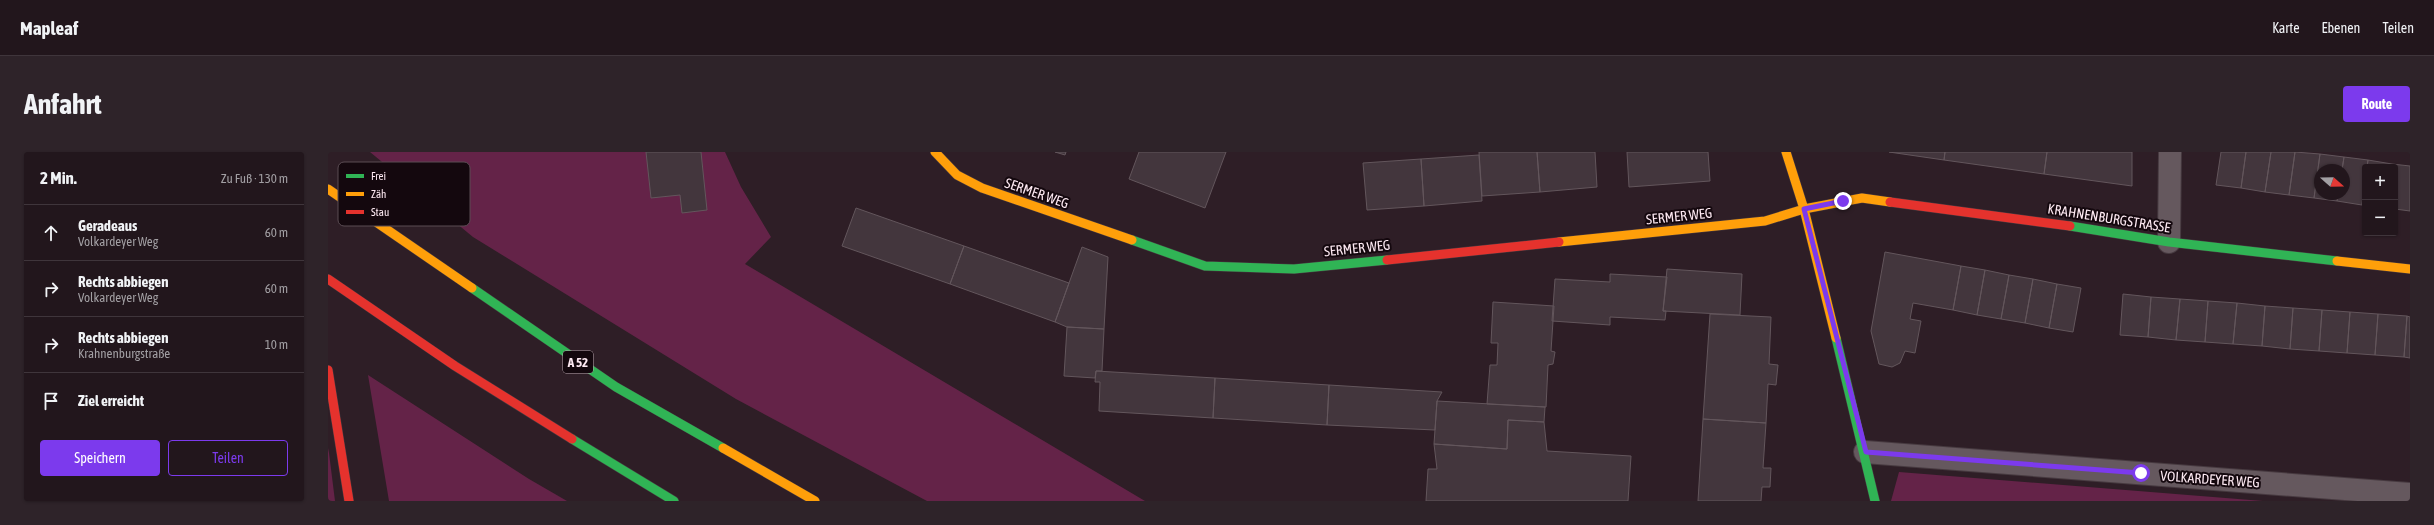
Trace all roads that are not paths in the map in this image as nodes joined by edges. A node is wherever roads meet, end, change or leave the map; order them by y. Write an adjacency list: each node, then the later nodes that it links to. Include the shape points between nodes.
1 (935, 152): 6 (main road, SERMER WEG, via 957,175 982,188 1205,266 1294,269 1765,221)
2 (1786, 152): 6 (main road)
3 (2170, 152): 8 (street)
4 (330, 186): 5 (main road, A 52)
5 (338, 193)
6 (1804, 209): 8 (main road, KRAHNENBURGSTRASSE, via 1862,198 2034,220); 12 (main road)
7 (381, 226): 16 (main road, A 52, via 616,387)
8 (2169, 242): 9 (main road, KRAHNENBURGSTRASSE)
9 (2410, 269)
10 (328, 279): 15 (main road, via 376,314)
11 (328, 370): 14 (main road)
12 (1866, 452): 13 (street, VOLKARDEYER WEG); 17 (main road)
13 (2410, 494)
14 (349, 501)
15 (674, 501)
16 (816, 501)
17 (1875, 501)

